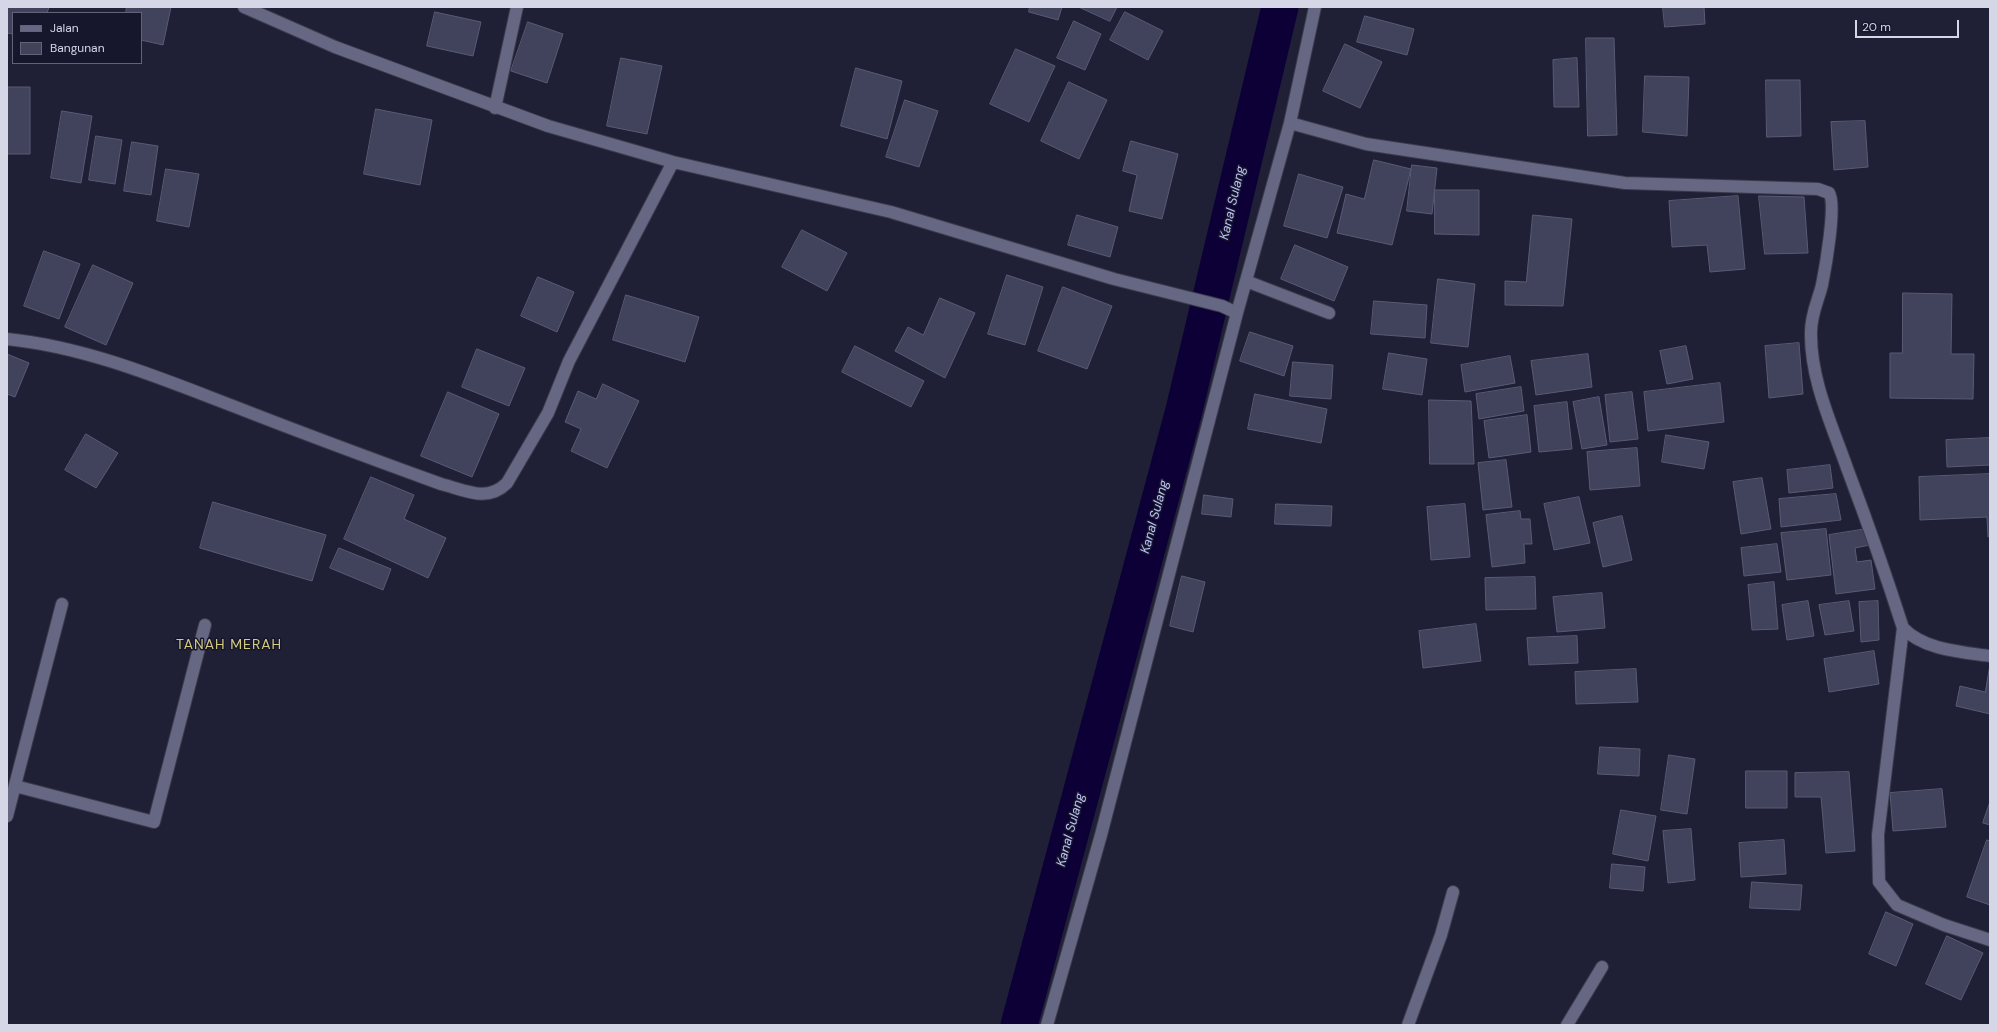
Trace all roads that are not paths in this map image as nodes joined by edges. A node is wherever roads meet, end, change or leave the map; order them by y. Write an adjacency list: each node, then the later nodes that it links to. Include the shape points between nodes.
1 (244, 7): 4 (street, via 335,47)
2 (517, 7): 4 (street)
3 (1315, 7): 5 (street)
4 (495, 108): 6 (street)
5 (1290, 123): 7 (street); 13 (street, via 1366,144 1625,183 1818,189 1829,193 1833,200 1822,285 1812,314 1815,374)
6 (673, 162): 8 (street, via 891,212 1101,275 1222,306); 10 (street, via 569,361 548,413 508,483 492,494 479,494 441,484 163,378 90,355)
7 (1246, 281): 8 (street); 9 (street)
8 (1237, 313): 20 (street, via 1101,835)
9 (1329, 313)
10 (7, 339)
11 (62, 604): 15 (street)
12 (206, 625): 15 (street, via 154,822)
13 (1903, 628): 14 (street, via 1911,636 1926,643); 18 (street, via 1878,835 1879,882 1897,905 1944,925)
14 (1990, 656)
15 (15, 786): 16 (street)
16 (7, 816)
17 (1453, 892): 21 (street, via 1441,935)
18 (1990, 940)
19 (1602, 967): 22 (street)
20 (1048, 1025)
21 (1408, 1025)
22 (1567, 1025)

